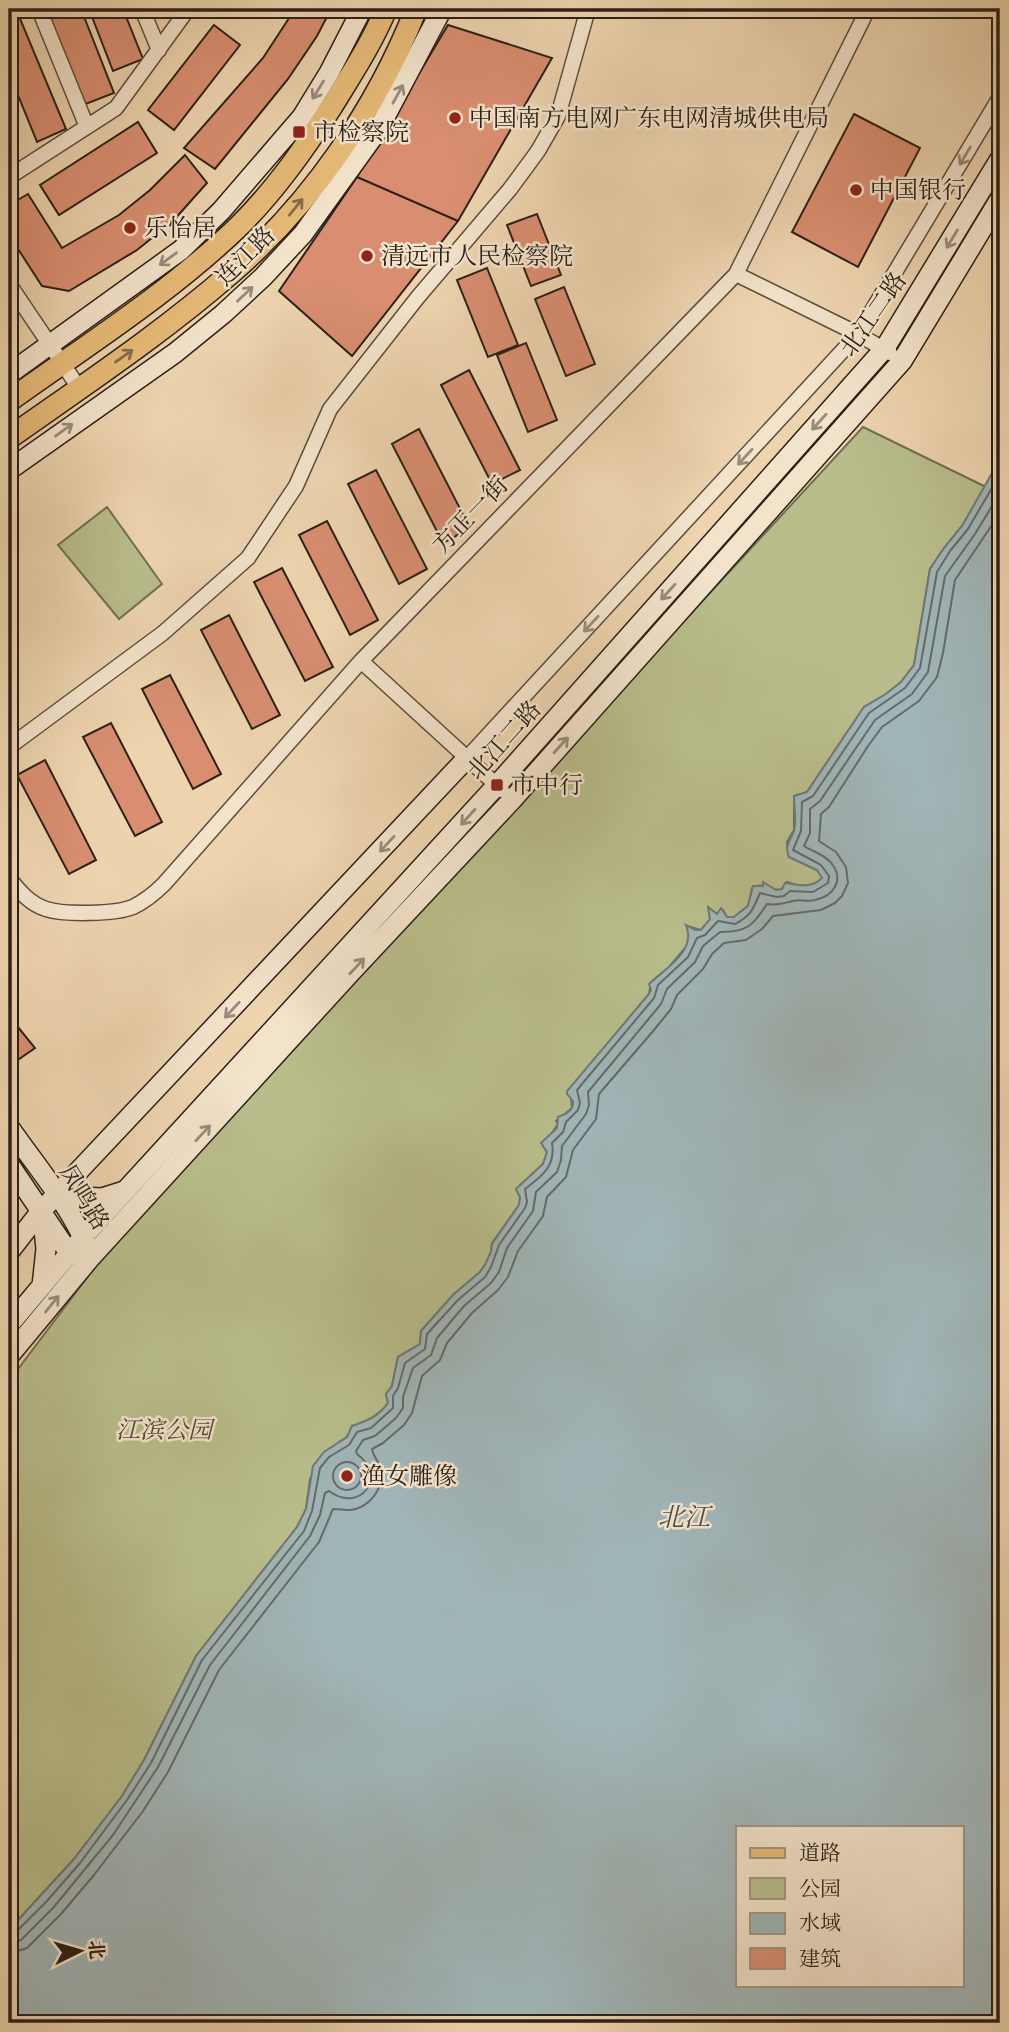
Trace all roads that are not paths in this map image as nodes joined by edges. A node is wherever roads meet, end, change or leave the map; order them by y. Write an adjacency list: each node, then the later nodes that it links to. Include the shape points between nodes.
1 (39, 9): 12 (street)
2 (142, 9): 10 (street)
3 (188, 9): 10 (street)
4 (362, 9): 19 (main road, 连江路, one-way to 19, via 302,117 221,211 181,250)
5 (386, 9): 22 (main road, 连江路, via 339,95 264,199 156,298)
6 (416, 9): 26 (main road, 连江路, one-way to 6, via 170,324 289,216 373,99)
7 (442, 9): 29 (main road, 连江路, one-way to 7, via 174,353 263,277 303,234 378,130)
8 (587, 9): 31 (street, via 558,116 538,151 330,409 296,486 248,558 163,633)
9 (868, 9): 16 (street, 方正一街)
10 (159, 50): 12 (street, via 116,108)
11 (1000, 97): 18 (street, 北江二路, one-way to 18)
12 (87, 127): 14 (street)
13 (1000, 159): 20 (main road, 北江二路, one-way to 20)
14 (9, 177)
15 (1000, 200): 21 (main road, 北江二路)
16 (736, 274): 18 (street); 30 (street, 方正一街)
17 (9, 284): 19 (street)
18 (858, 334): 20 (street); 32 (street, 北江二路, one-way to 32)
19 (50, 344): 22 (street); 23 (main road, 连江路)
20 (885, 348): 21 (street); 33 (main road, 北江二路, one-way to 33)
21 (901, 361): 34 (main road, 北江二路, one-way to 21)
22 (62, 363): 24 (main road, 连江路); 26 (street)
23 (9, 374)
24 (36, 381): 25 (main road); 27 (main road, 连江路)
25 (9, 387)
26 (79, 388): 28 (main road, 连江路)
27 (9, 401)
28 (9, 438)
29 (9, 470)
30 (361, 661): 32 (street); 35 (street, 方正一街, via 153,895 132,908 73,913 46,909 21,895)
31 (9, 747)
32 (467, 758): 33 (street); 39 (main road, 北江二路, one-way to 39)
33 (497, 785): 34 (street); 38 (main road, 北江二路, one-way to 38)
34 (512, 800): 44 (main road, 北江二路, one-way to 34)
35 (9, 878)
36 (9, 1127): 39 (main road, 凤鸣路)
37 (9, 1164): 40 (main road, 凤鸣路)
38 (128, 1189): 39 (main road, via 102,1198); 41 (main road, 北江二路)
39 (57, 1196): 40 (main road, 北江二路); 41 (main road, 凤鸣路)
40 (41, 1211): 42 (main road, 北江二路); 43 (main road, 凤鸣路); 45 (main road, via 46,1249)
41 (83, 1237): 43 (main road, 北江二路); 44 (main road, 凤鸣路)
42 (9, 1252)
43 (69, 1254): 44 (main road, 凤鸣路); 45 (main road, 北江二路)
44 (91, 1256): 47 (main road, 北江二路, one-way to 44)
45 (42, 1286): 46 (main road, 北江二路)
46 (9, 1325)
47 (9, 1356)

